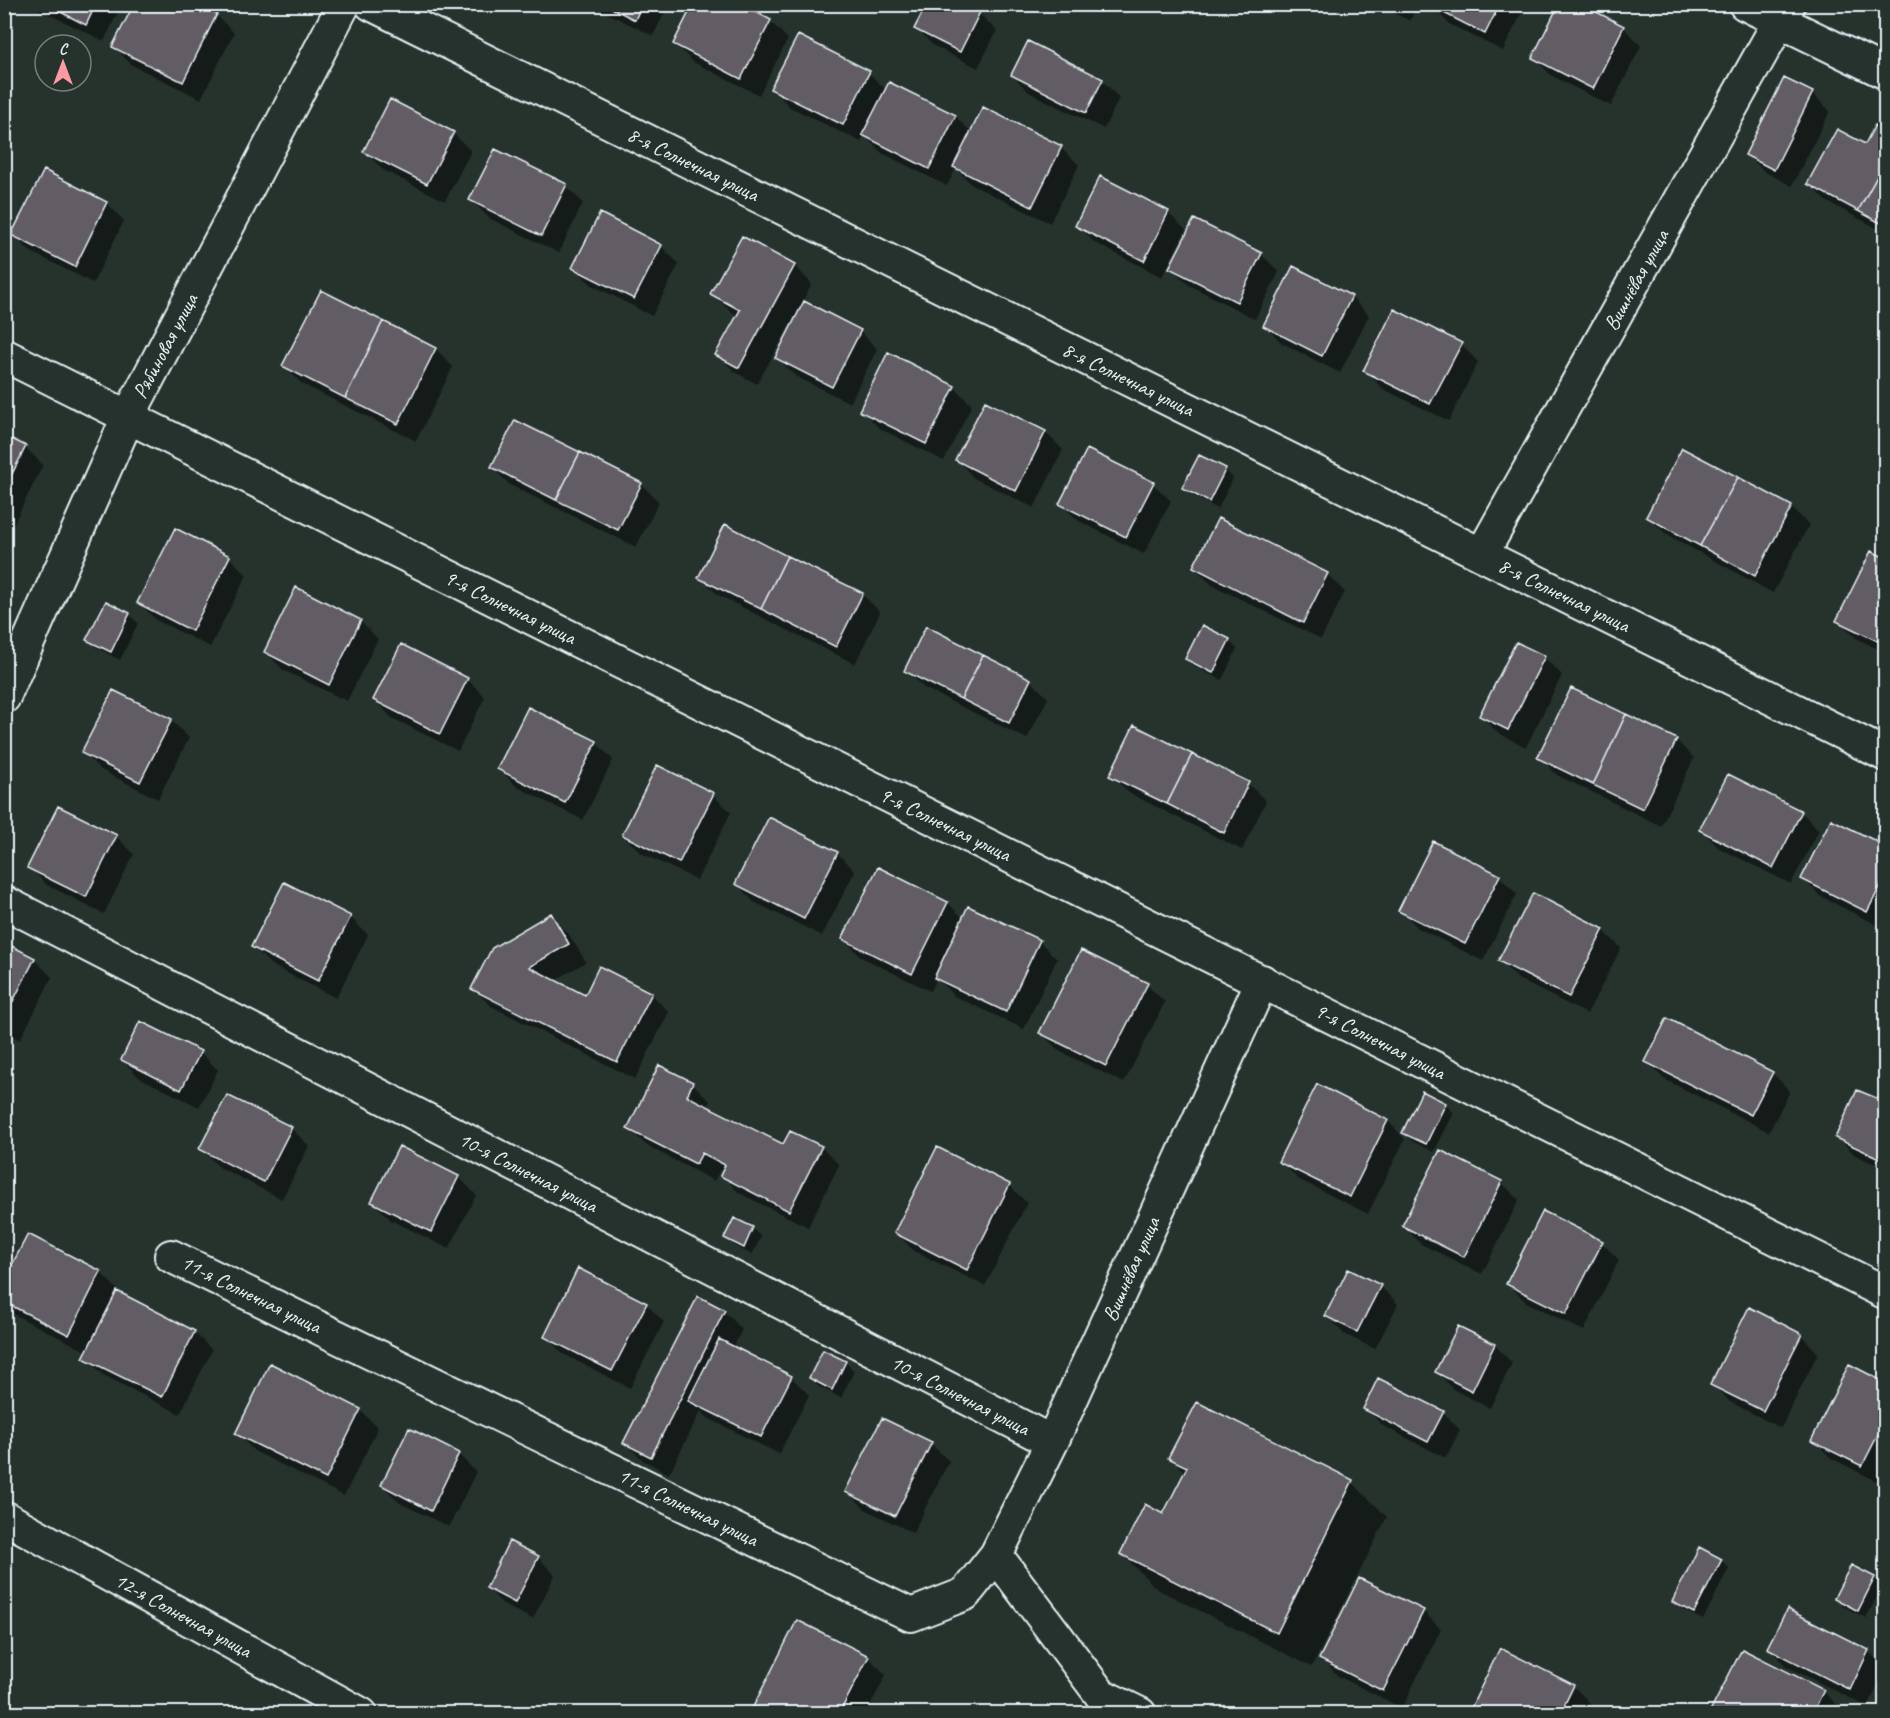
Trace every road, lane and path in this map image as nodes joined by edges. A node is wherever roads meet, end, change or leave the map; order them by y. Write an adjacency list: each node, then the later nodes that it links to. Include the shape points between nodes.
1 (344, 4): 7 (street, Рябиновая улица)
2 (370, 4): 8 (street, 8-я Солнечная улица)
3 (1745, 4): 4 (street)
4 (1785, 13): 5 (street); 8 (street, Вишнёвая улица)
5 (1886, 73)
6 (4, 355): 7 (street, 9-я Солнечная улица)
7 (128, 417): 9 (street, Рябиновая улица); 12 (street, 9-я Солнечная улица)
8 (1482, 554): 10 (street, 8-я Солнечная улица)
9 (4, 697)
10 (1886, 755)
11 (4, 902): 15 (street, 10-я Солнечная улица)
12 (1262, 981): 14 (street, 9-я Солнечная улица); 15 (street, Вишнёвая улица)
13 (171, 1256): 17 (street, 11-я Солнечная улица, via 911,1615 965,1594)
14 (1886, 1293)
15 (1052, 1442): 17 (street, Вишнёвая улица)
16 (4, 1517): 18 (street, 12-я Солнечная улица)
17 (996, 1555): 19 (street, via 1101,1695)
18 (361, 1713)
19 (1140, 1713)

